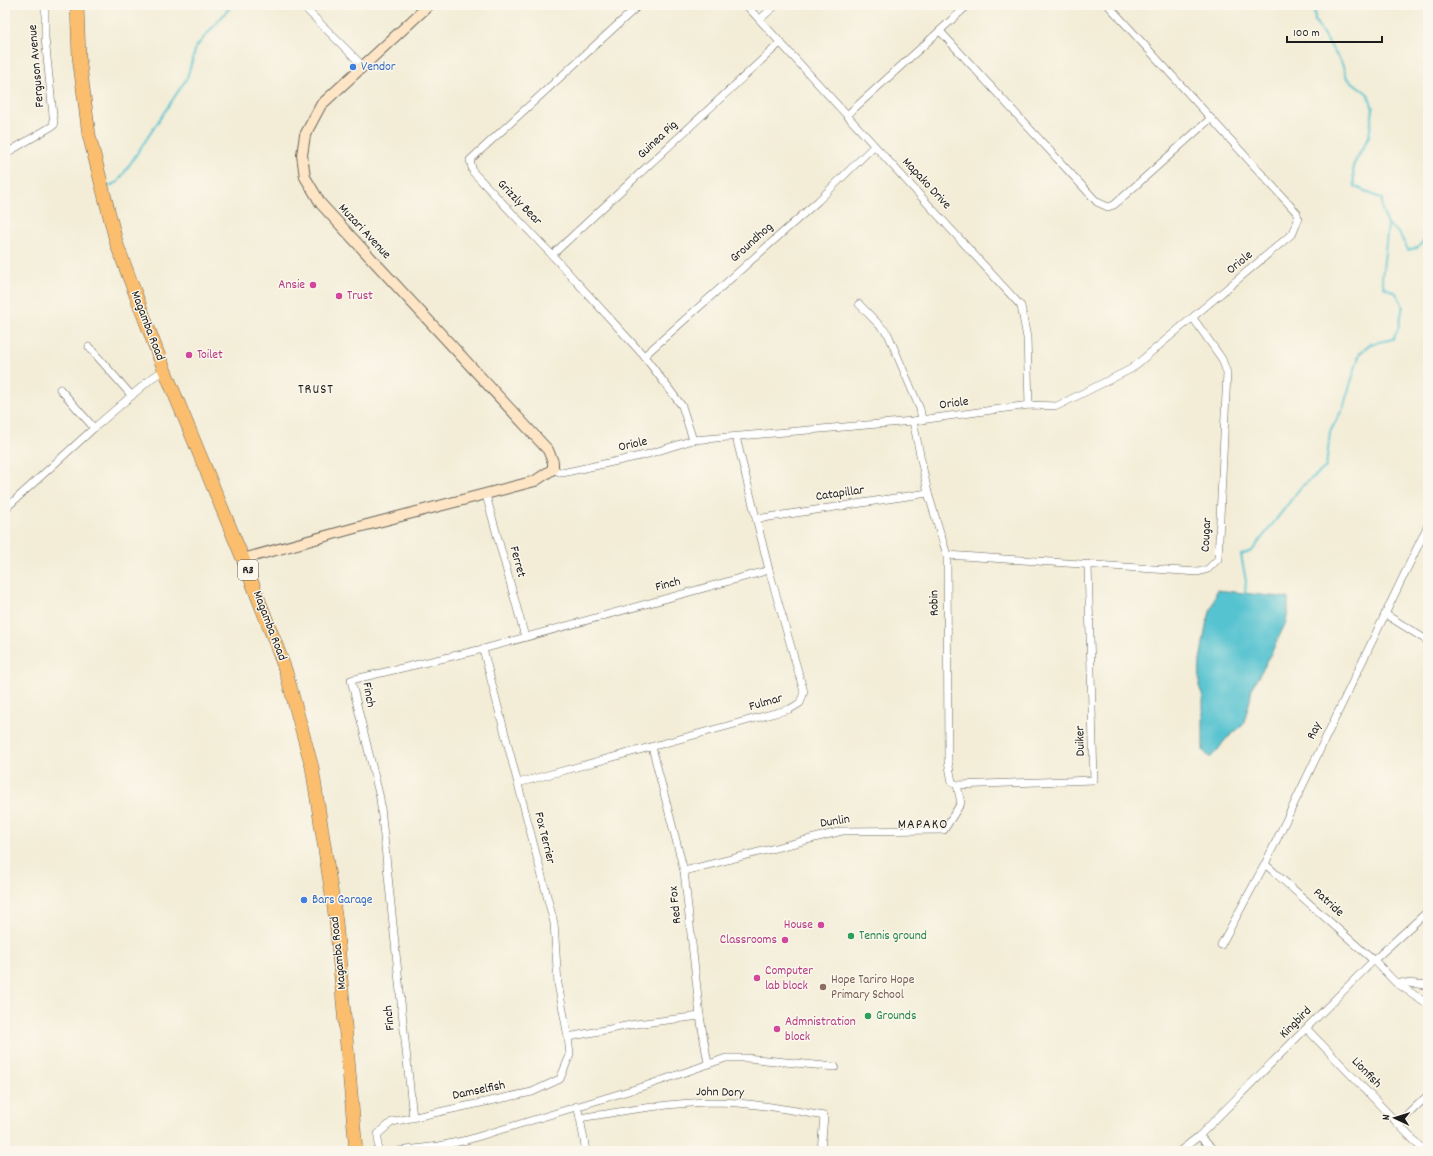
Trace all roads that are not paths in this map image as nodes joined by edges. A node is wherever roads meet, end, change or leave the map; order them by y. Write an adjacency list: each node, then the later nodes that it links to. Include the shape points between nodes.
1 (44, 5): 17 (street, Ferguson Avenue, via 54,125)
2 (77, 5): 23 (highway, Magamba Road / R3, via 79,57 89,135 117,245)
3 (302, 5): 13 (street)
4 (429, 5): 13 (street, Muzari Avenue)
5 (639, 5): 18 (street, Grizzly Bear, via 470,160 473,172)
6 (746, 5): 10 (street, Mapako Drive)
7 (776, 5): 10 (street)
8 (968, 5): 11 (street)
9 (1108, 5): 15 (street)
10 (760, 19): 12 (street, Mapako Drive)
11 (940, 31): 14 (street); 15 (street, via 1097,202 1108,207 1114,205)
12 (781, 42): 14 (street, Mapako Drive); 18 (street, Guinea Pig)
13 (363, 66): 32 (street, Muzari Avenue, via 322,105 305,135 302,155 305,177 321,204 548,450)
14 (847, 115): 16 (street, Mapako Drive)
15 (1210, 119): 20 (street, Oriole, via 1297,213 1298,220 1293,233)
16 (874, 146): 22 (street, Groundhog, via 818,201); 26 (street, Mapako Drive, via 1021,306 1027,338)
17 (5, 154)
18 (552, 255): 22 (street, Grizzly Bear)
19 (859, 304): 27 (street, via 888,334 920,409)
20 (1193, 318): 26 (street, Oriole, via 1131,369 1057,406); 40 (street, Cougar, via 1222,360 1227,373 1218,559 1208,569 1198,572)
21 (89, 347): 25 (street)
22 (644, 356): 31 (street, Grizzly Bear, via 682,406)
23 (164, 370): 25 (street); 39 (highway, Magamba Road / R3)
24 (60, 389): 29 (street)
25 (132, 396): 29 (street)
26 (1029, 405): 27 (street, Oriole)
27 (922, 420): 28 (street, Oriole)
28 (913, 421): 30 (street, Oriole); 33 (street, Robin)
29 (94, 428): 35 (street)
30 (736, 437): 31 (street, Oriole); 36 (street, Fulmar)
31 (693, 440): 32 (street, Oriole, via 645,456 562,473)
32 (553, 469): 34 (street, via 535,481)
33 (928, 494): 36 (street, Catapillar); 38 (street, Robin)
34 (486, 495): 39 (street); 43 (street, Ferret)
35 (5, 509)
36 (756, 519): 41 (street, Fulmar)
37 (1427, 528): 42 (street, Ray)
38 (947, 555): 40 (street, Cougar); 48 (street, Robin, via 948,761 952,782)
39 (244, 559): 68 (highway, Magamba Road / R3, via 286,672 312,767 336,921)
40 (1088, 564): 48 (street, Duiker, via 1094,780)
41 (770, 570): 43 (street, Finch); 46 (street, Fulmar, via 804,692 800,704 790,709)
42 (1385, 614): 44 (street); 49 (street, Ray)
43 (524, 637): 45 (street, Finch)
44 (1428, 641)
45 (483, 649): 47 (street, Fox Terrier); 64 (street, Finch, via 352,680 380,798)
46 (652, 747): 47 (street, Fulmar); 50 (street, Red Fox)
47 (518, 783): 59 (street, Fox Terrier, via 554,923 558,984)
48 (957, 785): 50 (street, Dunlin, via 961,803 944,830 842,831)
49 (1265, 864): 52 (street, Ray); 53 (street, Patride)
50 (684, 871): 57 (street, Red Fox)
51 (1428, 911): 53 (street, Kingbird)
52 (1221, 945)
53 (1374, 961): 54 (street, Patride); 58 (street, Kingbird)
54 (1395, 982): 55 (street); 56 (street, Patride)
55 (1428, 985)
56 (1428, 1004)
57 (700, 1016): 59 (street, via 636,1024); 60 (street, Red Fox)
58 (1307, 1028): 66 (street, Lionfish); 67 (street, Kingbird)
59 (568, 1037): 64 (street, Damselfish, via 570,1055 560,1079 532,1092)
60 (708, 1064): 61 (street, via 732,1058); 63 (street)
61 (835, 1067)
62 (1428, 1095): 66 (street)
63 (577, 1106): 65 (street); 70 (street, via 467,1140)
64 (413, 1118): 69 (street, Damselfish, via 392,1122 378,1134)
65 (580, 1118): 71 (street); 72 (street, John Dory, via 650,1107 711,1102 772,1106 824,1116)
66 (1398, 1124): 75 (street, Lionfish)
67 (1199, 1136): 73 (street, Kingbird); 74 (street)
68 (356, 1151)
69 (378, 1151)
70 (398, 1151)
71 (586, 1151)
72 (821, 1151)
73 (1180, 1151)
74 (1215, 1151)
75 (1424, 1151)

